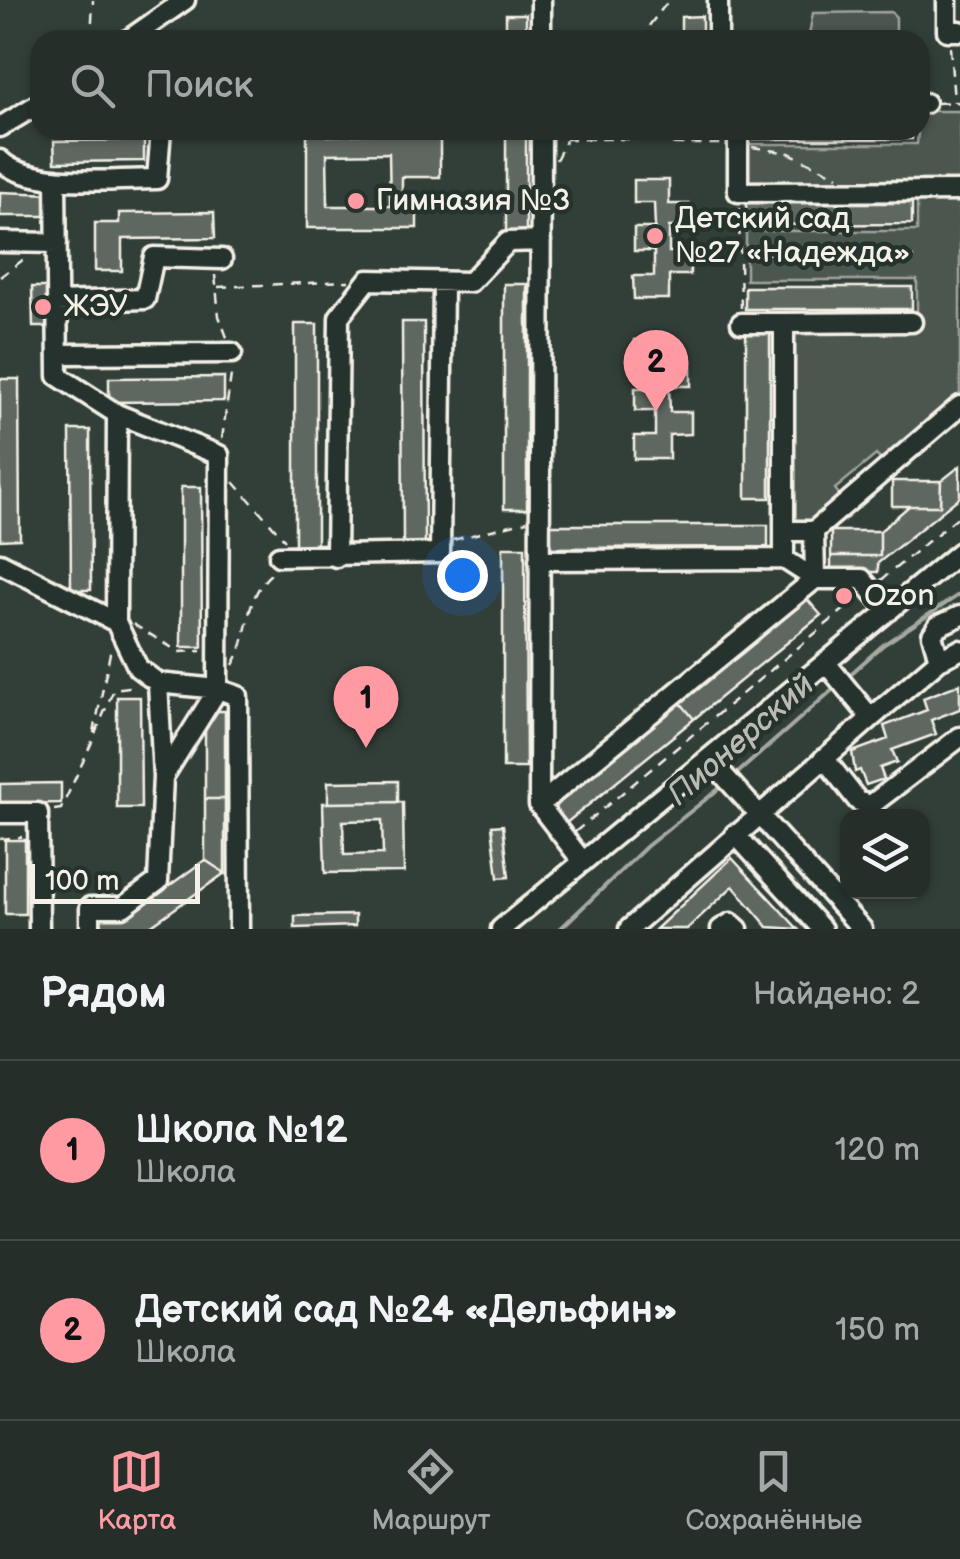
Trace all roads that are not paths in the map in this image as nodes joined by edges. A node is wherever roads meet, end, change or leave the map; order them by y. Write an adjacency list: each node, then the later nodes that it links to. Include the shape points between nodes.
1 (185, 0): 5 (street)
2 (542, 0): 6 (street)
3 (718, 0): 7 (street)
4 (947, 0): 8 (street)
5 (142, 30)
6 (541, 30)
7 (718, 30)
8 (954, 31)
9 (30, 109): 10 (street)
10 (0, 127)
11 (160, 140): 15 (street, via 157,179)
12 (541, 140): 17 (street)
13 (738, 140): 16 (street, via 738,192)
14 (0, 160): 15 (street)
15 (56, 180): 19 (street)
16 (960, 191)
17 (541, 241): 21 (street, via 508,242 470,282); 36 (street)
18 (0, 242): 19 (street)
19 (57, 242): 22 (street)
20 (218, 259): 22 (street, via 154,257 146,299)
21 (443, 283): 34 (street, via 368,280 339,317); 34 (street, via 440,552)
22 (57, 302): 27 (street)
23 (912, 322): 25 (street)
24 (741, 323): 25 (street)
25 (784, 323): 30 (street)
26 (232, 353): 27 (street)
27 (58, 354): 29 (street, via 58,376)
28 (960, 406): 31 (street)
29 (116, 414): 41 (street); 46 (street, via 218,455)
30 (784, 531): 31 (street); 35 (street)
31 (814, 531): 38 (street)
32 (960, 552): 39 (street)
33 (279, 556): 34 (street)
34 (336, 557)
35 (784, 559): 36 (street); 38 (street)
36 (539, 560): 52 (street)
37 (0, 563): 41 (street)
38 (815, 579): 39 (street, via 862,579); 52 (street)
39 (890, 611): 44 (street)
40 (960, 616): 43 (street, via 932,634)
41 (116, 622): 45 (street, via 138,668)
42 (960, 650): 43 (street)
43 (939, 660): 47 (street)
44 (826, 663): 47 (street); 50 (street)
45 (158, 684): 46 (street); 51 (street)
46 (218, 688): 51 (street); 59 (street, via 238,696)
47 (870, 718): 49 (street)
48 (960, 737): 49 (street, via 871,805 858,801)
49 (824, 758): 54 (street)
50 (709, 759): 54 (street); 56 (street)
51 (163, 777): 58 (street, via 158,881 122,907 90,907)
52 (538, 806): 56 (street)
53 (0, 813): 57 (street, via 38,813)
54 (758, 814): 55 (street); 65 (street)
55 (734, 834): 61 (street); 64 (street)
56 (583, 862): 60 (street)
57 (39, 929)
58 (90, 929)
59 (239, 929)
60 (500, 929)
61 (629, 929)
62 (721, 929): 63 (street, via 730,923)
63 (738, 929)
64 (822, 929)
65 (862, 929)

